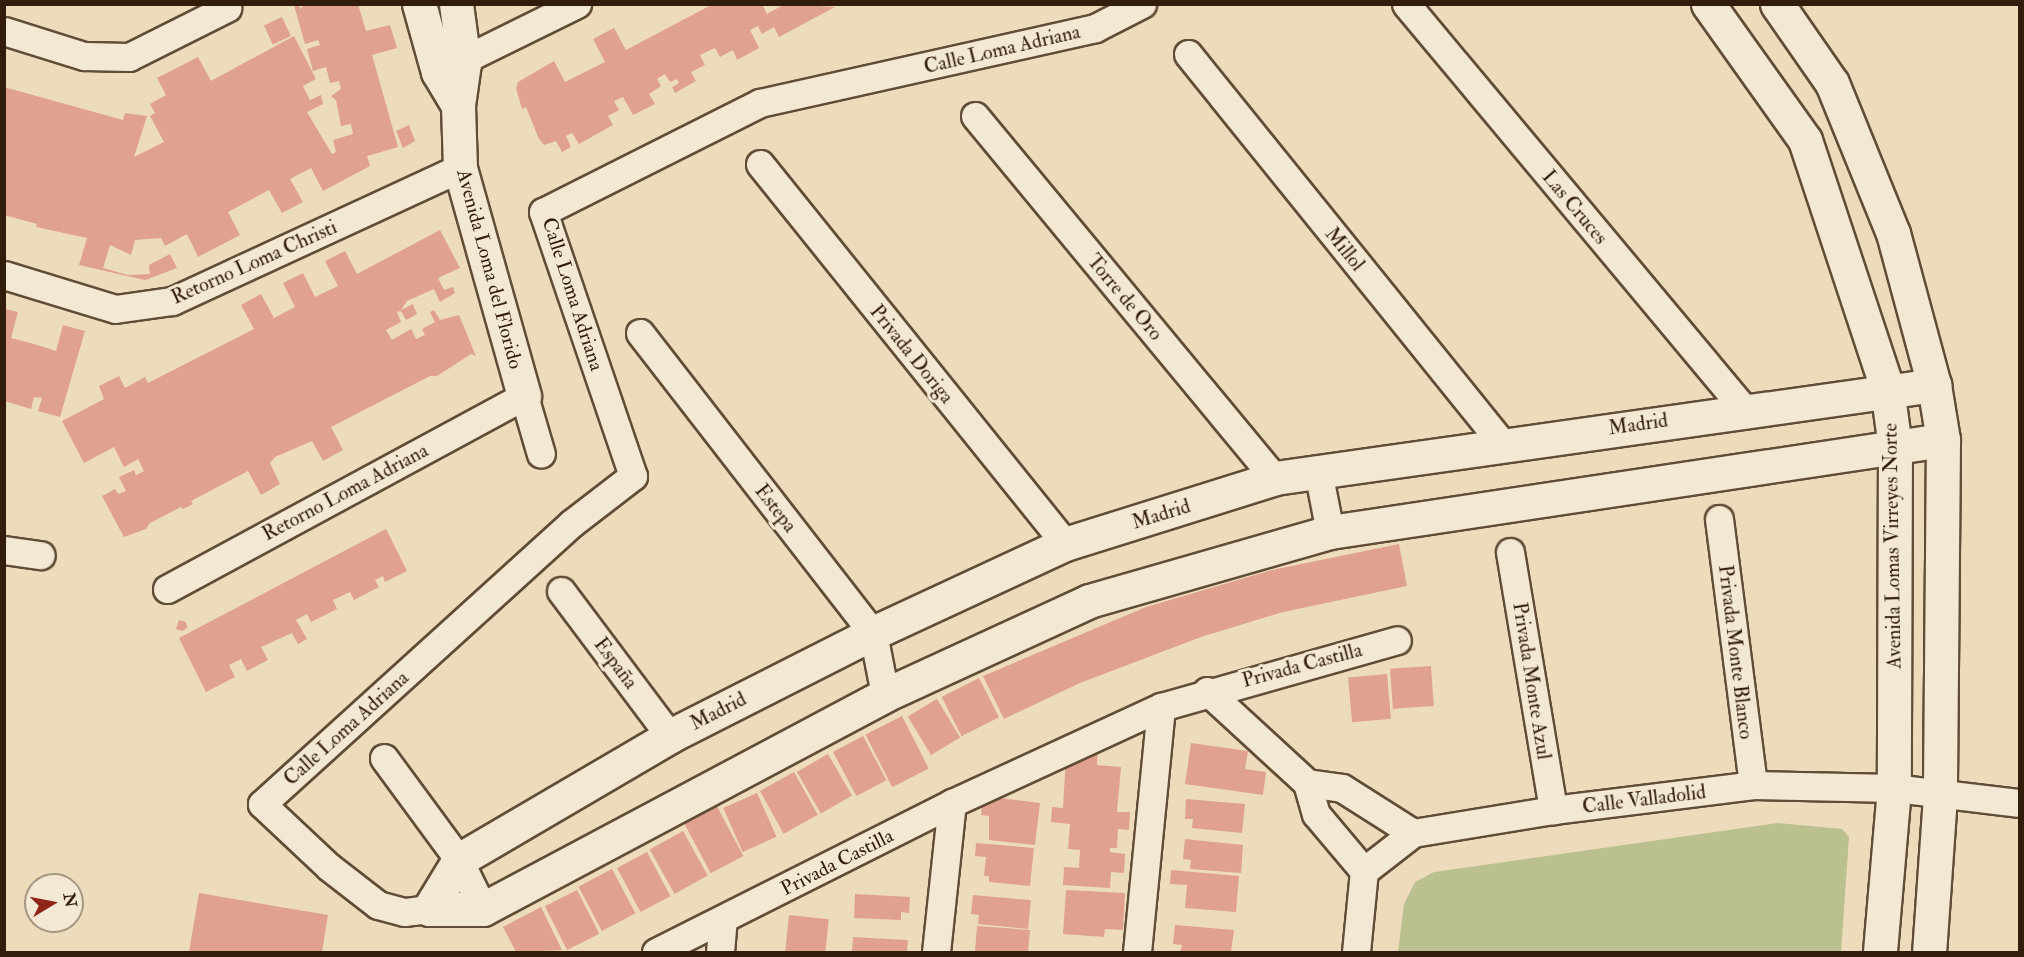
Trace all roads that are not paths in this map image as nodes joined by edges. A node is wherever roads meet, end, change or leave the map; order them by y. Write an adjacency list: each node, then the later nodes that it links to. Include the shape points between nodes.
1 (419, 4): 11 (street, Avenida Loma del Florido)
2 (456, 4): 11 (street, Avenida Loma del Florido)
3 (577, 4): 11 (street)
4 (1142, 4): 52 (street, Calle Loma Adriana, via 1095,28 760,103 543,212 633,476 572,523 262,804 329,867 378,905 404,912)
5 (1406, 4): 20 (street, Las Cruces)
6 (1708, 4): 18 (street, Avenida Lomas Virreyes Norte, via 1805,140)
7 (1777, 4): 17 (street, via 1832,83 1893,233)
8 (227, 8): 9 (street, via 129,57 84,56)
9 (4, 31)
10 (1188, 54): 22 (street, Millol)
11 (451, 67): 14 (street, Avenida Loma del Florido, via 458,105)
12 (975, 116): 26 (street, Torre de Oro)
13 (760, 164): 29 (street, Privada Doriga)
14 (460, 168): 15 (street, Retorno Loma Christi, via 172,301 115,309); 19 (street, Avenida Loma del Florido)
15 (4, 275)
16 (640, 333): 35 (street, Estepa)
17 (1934, 385): 18 (street, Madrid); 21 (street)
18 (1887, 388): 20 (street, Madrid); 23 (street, Avenida Lomas Virreyes Norte)
19 (524, 396): 24 (street); 33 (street, Retorno Loma Adriana)
20 (1744, 409): 22 (street, Madrid)
21 (1943, 440): 23 (street); 45 (street)
22 (1502, 443): 25 (street, Madrid)
23 (1895, 447): 28 (street); 44 (street, Avenida Lomas Virreyes Norte)
24 (541, 454)
25 (1318, 471): 26 (street, Madrid); 28 (street)
26 (1275, 478): 29 (street, Madrid)
27 (1719, 519): 43 (street, Privada Monte Blanco)
28 (1330, 532): 38 (street, via 1089,602)
29 (1065, 544): 35 (street, Madrid)
30 (4, 550): 32 (street)
31 (1510, 552): 48 (street, Privada Monte Azul)
32 (41, 555)
33 (167, 589)
34 (561, 591): 40 (street, España)
35 (873, 633): 38 (street, Estepa); 40 (street, Madrid)
36 (1397, 640): 37 (street, Privada Castilla)
37 (1207, 691): 39 (street, Privada Castilla); 42 (street, Privada Castilla)
38 (885, 695): 53 (street)
39 (1161, 707): 46 (street, Privada Castilla); 58 (street)
40 (670, 736): 50 (street, Madrid)
41 (384, 758): 50 (street)
42 (1307, 783): 49 (street, via 1342,788); 51 (street, via 1316,814)
43 (1754, 785): 44 (street, Calle Valladolid); 48 (street, Calle Valladolid)
44 (1894, 788): 45 (street, Calle Valladolid); 60 (street, Avenida Lomas Virreyes Norte)
45 (1940, 796): 47 (street, Calle Valladolid); 61 (street)
46 (952, 803): 54 (street, Privada Castilla); 57 (street)
47 (2019, 803)
48 (1553, 810): 49 (street, Calle Valladolid)
49 (1413, 833): 51 (street, Calle Valladolid)
50 (459, 860): 52 (street); 53 (street)
51 (1364, 872): 59 (street)
52 (429, 909): 53 (street)
53 (483, 909)
54 (723, 920): 55 (street, Privada Castilla); 56 (street)
55 (657, 952)
56 (720, 952)
57 (936, 952)
58 (1137, 952)
59 (1356, 952)
60 (1880, 952)
61 (1929, 952)

